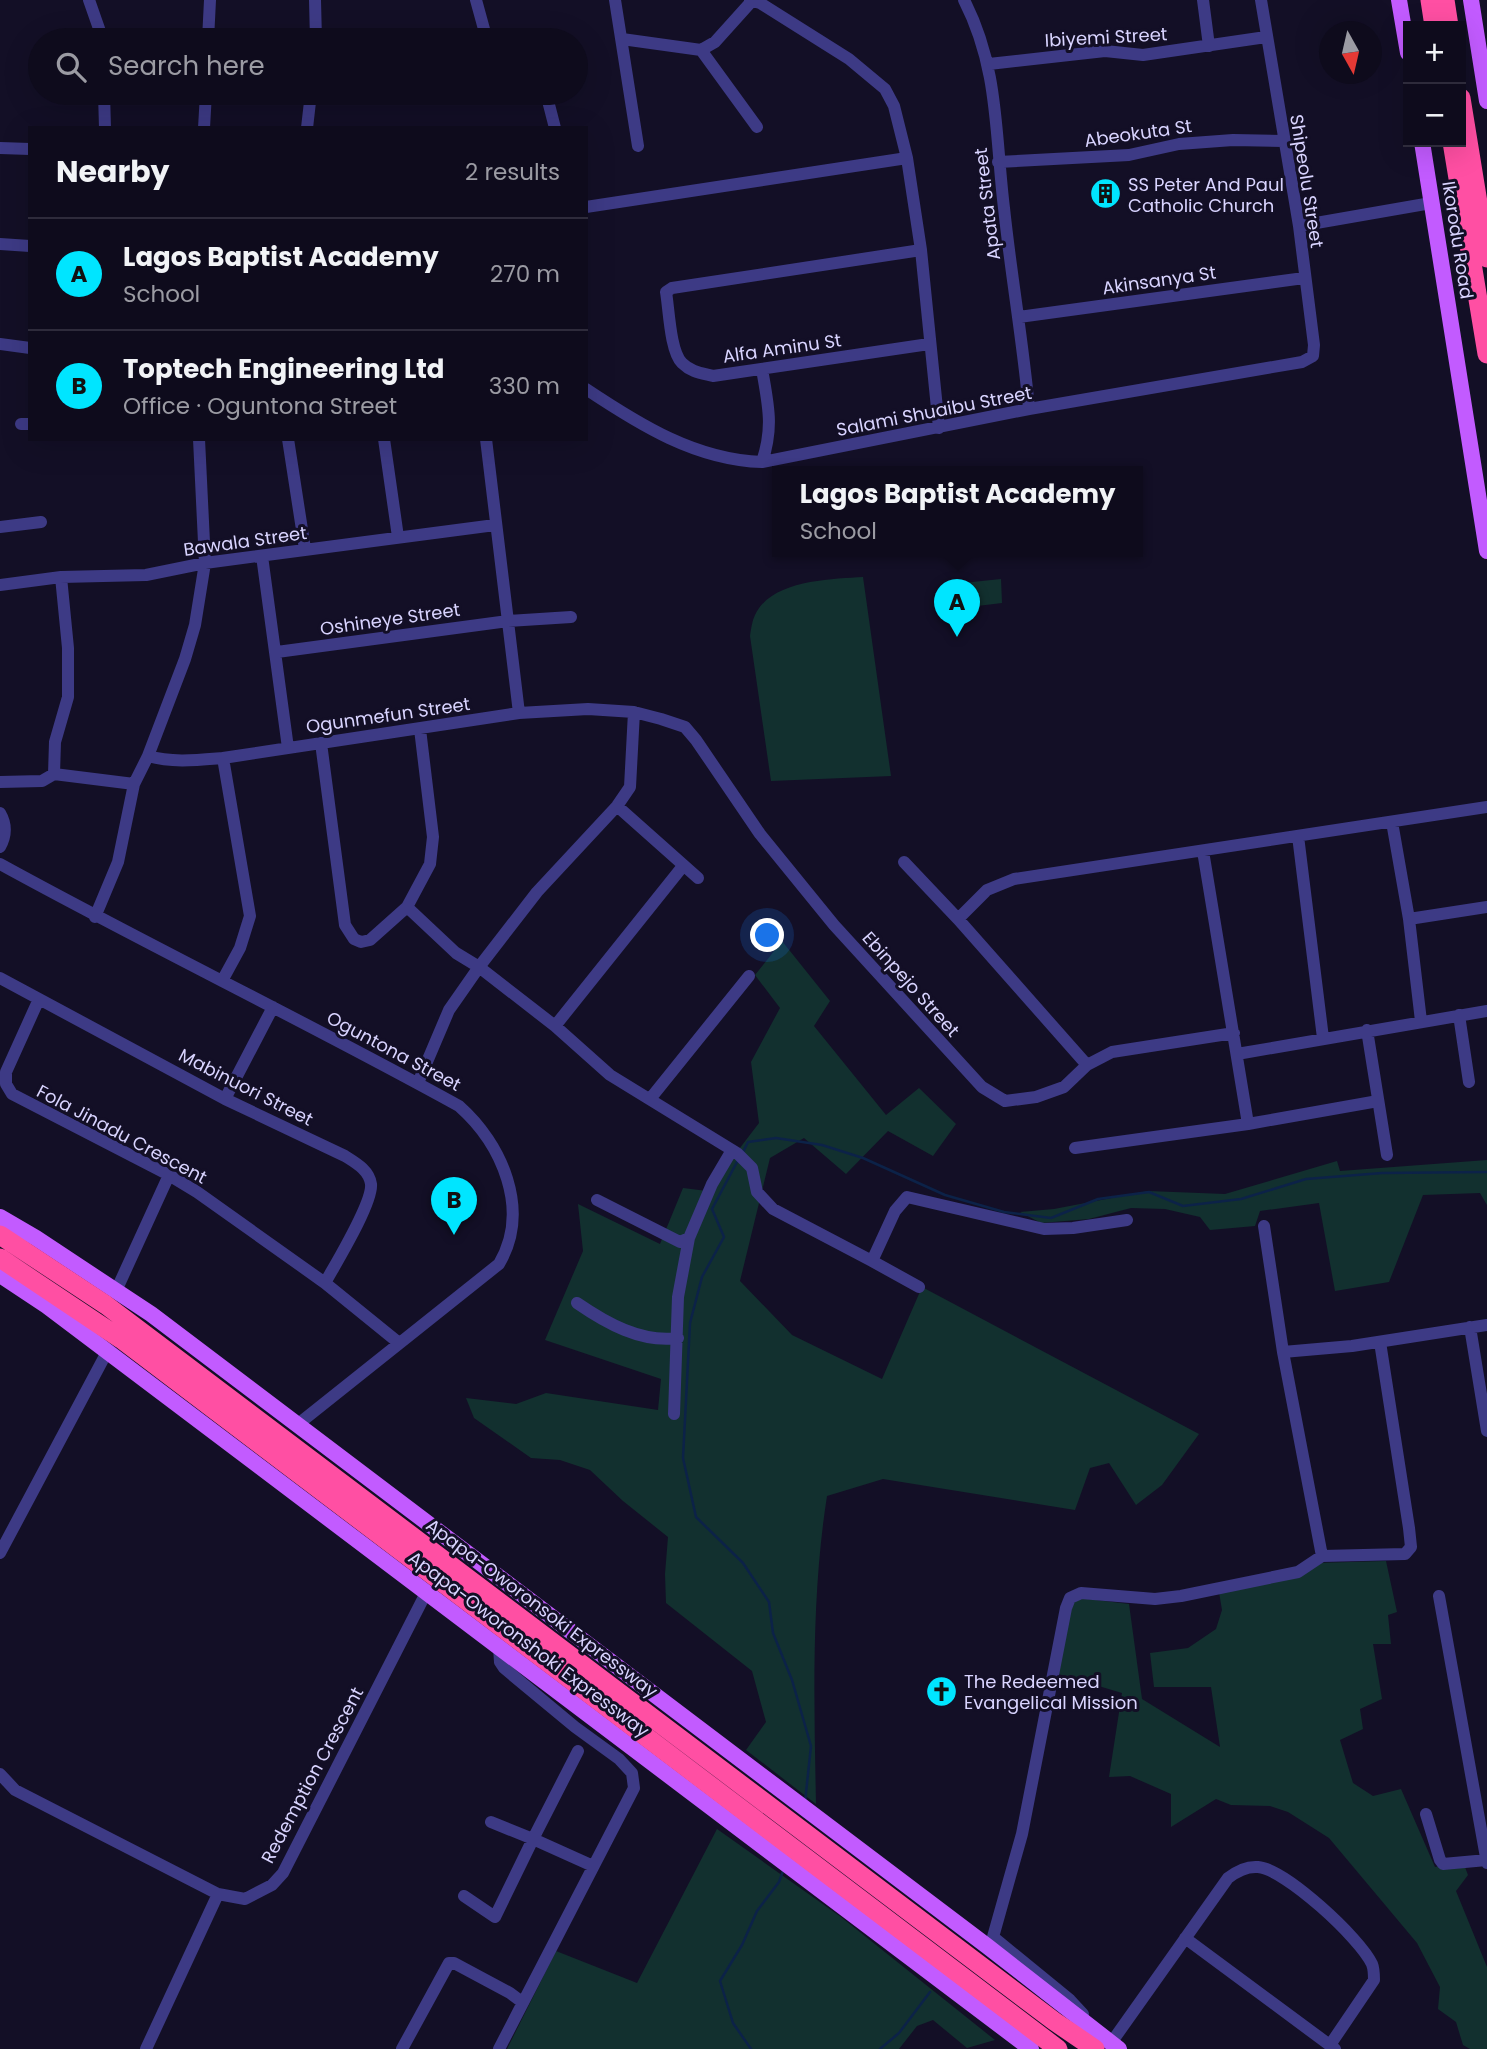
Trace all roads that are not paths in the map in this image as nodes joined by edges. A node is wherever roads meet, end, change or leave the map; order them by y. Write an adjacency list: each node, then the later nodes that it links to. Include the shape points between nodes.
1 (89, 0): 17 (street)
2 (210, 0): 18 (street)
3 (315, 0): 19 (street)
4 (476, 0): 20 (street)
5 (615, 0): 22 (street)
6 (964, 0): 25 (street, Apata Street)
7 (1203, 0): 23 (street)
8 (1261, 0): 21 (street, Shipeolu Street)
9 (1399, 0): 16 (main road)
10 (1430, 0): 14 (highway)
11 (1445, 0): 15 (highway)
12 (1471, 0): 26 (main road)
13 (756, 1): 24 (street); 43 (street, via 849,59 884,89 894,106)
14 (1433, 21)
15 (1448, 21)
16 (1403, 24)
17 (99, 28)
18 (209, 28)
19 (316, 28)
20 (484, 28)
21 (1266, 37): 23 (street, Ibiyemi Street); 37 (street, Shipeolu Street)
22 (622, 39): 24 (street); 38 (street)
23 (1209, 46): 25 (street, Ibiyemi Street, via 1143,55 1105,51)
24 (701, 50): 35 (street)
25 (989, 64): 44 (street, Apata Street)
26 (1487, 101)
27 (104, 105): 31 (street)
28 (205, 105): 32 (street)
29 (310, 105): 33 (street)
30 (549, 105): 34 (street)
31 (104, 126)
32 (204, 126)
33 (307, 126)
34 (554, 126)
35 (757, 127)
36 (1466, 129): 51 (highway, Ikorodu Road)
37 (1283, 141): 44 (street, Abeokuta St, via 1233,140 1180,144 1129,155); 47 (street, Shipeolu Street)
38 (638, 146)
39 (1423, 147): 45 (main road, Ikorodu Road)
40 (1453, 147): 57 (highway, Ikorodu Road)
41 (0, 148): 42 (street)
42 (28, 149)
43 (907, 158): 46 (street); 50 (street)
44 (998, 162): 53 (street, Apata Street)
45 (1431, 203): 47 (street); 73 (main road, Ikorodu Road)
46 (588, 207)
47 (1298, 226): 52 (street, Shipeolu Street)
48 (0, 244): 49 (street)
49 (28, 246)
50 (921, 250): 55 (street); 59 (street, Alfa Aminu St, via 666,292 680,361 694,372 713,376)
51 (1487, 258)
52 (1304, 278): 53 (street, Akinsanya St); 58 (street, Shipeolu Street, via 1314,345 1313,356)
53 (1019, 317): 61 (street, Apata Street)
54 (0, 344): 56 (street)
55 (929, 344): 59 (street, Alfa Aminu St); 62 (street)
56 (28, 348)
57 (1487, 355)
58 (1303, 362): 61 (street, Salami Shuaibu Street)
59 (762, 369): 67 (street, via 770,439)
60 (588, 390): 67 (street, Salami Shuaibu Street, via 683,445 736,460)
61 (1029, 409): 62 (street, Salami Shuaibu Street)
62 (939, 428): 67 (street, Salami Shuaibu Street)
63 (199, 441): 75 (street)
64 (288, 441): 72 (street)
65 (384, 441): 71 (street)
66 (486, 441): 69 (street)
67 (762, 462)
68 (41, 522): 70 (street)
69 (495, 525): 71 (street, Bawala Street); 79 (street)
70 (0, 527)
71 (398, 537): 72 (street, Bawala Street)
72 (305, 550): 74 (street, Bawala Street)
73 (1487, 551)
74 (262, 556): 75 (street, Bawala Street); 80 (street)
75 (205, 563): 76 (street, Bawala Street, via 146,575); 86 (street, via 191,637)
76 (61, 577): 77 (street, Bawala Street); 88 (street, via 68,697 55,742)
77 (0, 585)
78 (571, 617): 79 (street, Oshineye Street)
79 (508, 621): 80 (street, Oshineye Street); 82 (street)
80 (277, 652): 85 (street)
81 (634, 712): 82 (street, Ogunmefun Street); 91 (street, via 630,788); 121 (street, Ebinpejo Street, via 685,727 760,834 834,925 982,1087 1005,1101 1036,1097 1064,1087)
82 (519, 713): 83 (street, Ogunmefun Street)
83 (420, 729): 84 (street, Ogunmefun Street); 102 (street, via 433,850)
84 (321, 743): 85 (street, Ogunmefun Street); 102 (street, via 349,933 361,942 370,940)
85 (288, 748): 87 (street, Ogunmefun Street)
86 (148, 756): 87 (street, Ogunmefun Street); 90 (street)
87 (223, 758): 110 (street, via 250,916 247,932)
88 (54, 774): 89 (street, via 42,780); 90 (street)
89 (0, 782)
90 (134, 784): 104 (street, via 118,862)
91 (617, 806): 100 (street); 107 (street, via 537,892)
92 (1487, 807): 94 (street)
93 (0, 813): 96 (street, via 5,826)
94 (1392, 822): 95 (street); 106 (street)
95 (1298, 836): 97 (street); 119 (street)
96 (0, 847)
97 (1203, 851): 105 (street, via 999,883); 118 (street)
98 (904, 862): 105 (street)
99 (0, 864): 104 (street, Oguntona Street)
100 (683, 866): 101 (street); 116 (street)
101 (698, 878)
102 (407, 907): 107 (street, via 456,953)
103 (1487, 907): 106 (street)
104 (95, 917): 110 (street, Oguntona Street)
105 (958, 919): 121 (street)
106 (1409, 919): 115 (street)
107 (479, 967): 116 (street); 123 (street, via 449,1010)
108 (749, 976): 125 (street)
109 (0, 978): 111 (street, Mabinuori Street)
110 (222, 981): 112 (street, Oguntona Street)
111 (39, 999): 124 (street, Mabinuori Street); 131 (street, Fola Jinadu Crescent, via 6,1072 8,1089 19,1099)
112 (273, 1007): 123 (street, Oguntona Street); 124 (street)
113 (1487, 1011): 114 (street)
114 (1459, 1016): 115 (street); 122 (street)
115 (1420, 1021): 117 (street)
116 (555, 1026): 125 (street, via 610,1075)
117 (1367, 1030): 119 (street); 126 (street)
118 (1234, 1033): 120 (street); 121 (street, Ebinpejo Street, via 1112,1052)
119 (1323, 1038): 120 (street)
120 (1237, 1054): 127 (street)
121 (1087, 1065)
122 (1469, 1082)
123 (418, 1083): 149 (street, Oguntona Street, via 458,1106 487,1136 506,1176 513,1223 511,1240 499,1264)
124 (225, 1099): 141 (street, Mabinuori Street, via 345,1156 369,1177 368,1202)
125 (650, 1099): 129 (street)
126 (1378, 1101): 127 (street); 130 (street)
127 (1248, 1124): 128 (street)
128 (1075, 1149)
129 (734, 1151): 137 (street, via 712,1184); 139 (street, via 752,1168 757,1192 773,1209)
130 (1387, 1155)
131 (169, 1175): 141 (street, Fola Jinadu Crescent); 143 (street)
132 (597, 1200): 137 (street, via 680,1242)
133 (0, 1217): 143 (main road, Apapa-Oworonsoki Expressway)
134 (1127, 1220): 139 (street, via 1044,1229 906,1197)
135 (1264, 1226): 151 (street)
136 (0, 1235): 160 (highway, Apapa-Oworonsoki Expressway, via 106,1305)
137 (689, 1238): 147 (street, via 678,1297)
138 (0, 1258): 160 (highway, Apapa-Oworonsoki Expressway, via 121,1339)
139 (872, 1261): 142 (street)
140 (0, 1275): 150 (main road, Apapa-Oworonshoki Expressway)
141 (325, 1283): 149 (street, Fola Jinadu Crescent)
142 (919, 1287)
143 (116, 1291): 153 (main road, Apapa-Oworonsoki Expressway)
144 (577, 1303): 147 (street, via 604,1322 638,1334)
145 (1487, 1325): 146 (street)
146 (1470, 1327): 148 (street); 154 (street)
147 (678, 1338): 152 (street)
148 (1380, 1342): 151 (street); 156 (street, via 1411,1547 1405,1554)
149 (399, 1343): 153 (street, Oguntona Street)
150 (107, 1352): 155 (street); 157 (main road, Apapa-Oworonshoki Expressway)
151 (1283, 1352): 156 (street)
152 (674, 1414)
153 (297, 1425): 160 (main road, Apapa-Oworonsoki Expressway)
154 (1487, 1431)
155 (0, 1553)
156 (1322, 1556): 172 (street, via 1298,1572 1181,1596 1155,1599 1081,1593 1070,1598 1022,1834 992,1937 1070,2000)
157 (426, 1593): 159 (main road, Apapa-Oworonshoki Expressway); 168 (street, Redemption Crescent, via 283,1873 272,1885 245,1899)
158 (1439, 1596): 166 (street)
159 (499, 1647): 160 (main road, Apapa-Oworonshoki Expressway); 167 (street, via 504,1668 632,1773 634,1788)
160 (679, 1749): 173 (highway, Apapa-Oworonsoki Expressway); 173 (main road, Apapa-Oworonshoki Expressway)
161 (578, 1751): 165 (street)
162 (0, 1774): 168 (street, Redemption Crescent, via 15,1790)
163 (1426, 1814): 166 (street, via 1443,1864)
164 (491, 1822): 165 (street)
165 (533, 1839): 167 (street); 169 (street, via 495,1917)
166 (1487, 1861)
167 (593, 1866): 171 (street)
168 (218, 1894): 176 (street)
169 (464, 1896)
170 (1185, 1938): 174 (street); 175 (street); 175 (street, via 1228,1878 1246,1868 1259,1866 1274,1872 1319,1904 1374,1968 1374,1980)
171 (522, 2002): 177 (street, via 449,1963); 178 (street)
172 (1089, 2026): 173 (main road, Apapa-Oworonshoki Expressway); 174 (main road, Apapa-Oworonshoki Expressway)
173 (1046, 2039): 174 (highway, Apapa-Oworonshoki Expressway)
174 (1108, 2047)
175 (1332, 2047)
176 (146, 2049)
177 (402, 2049)
178 (499, 2049)

